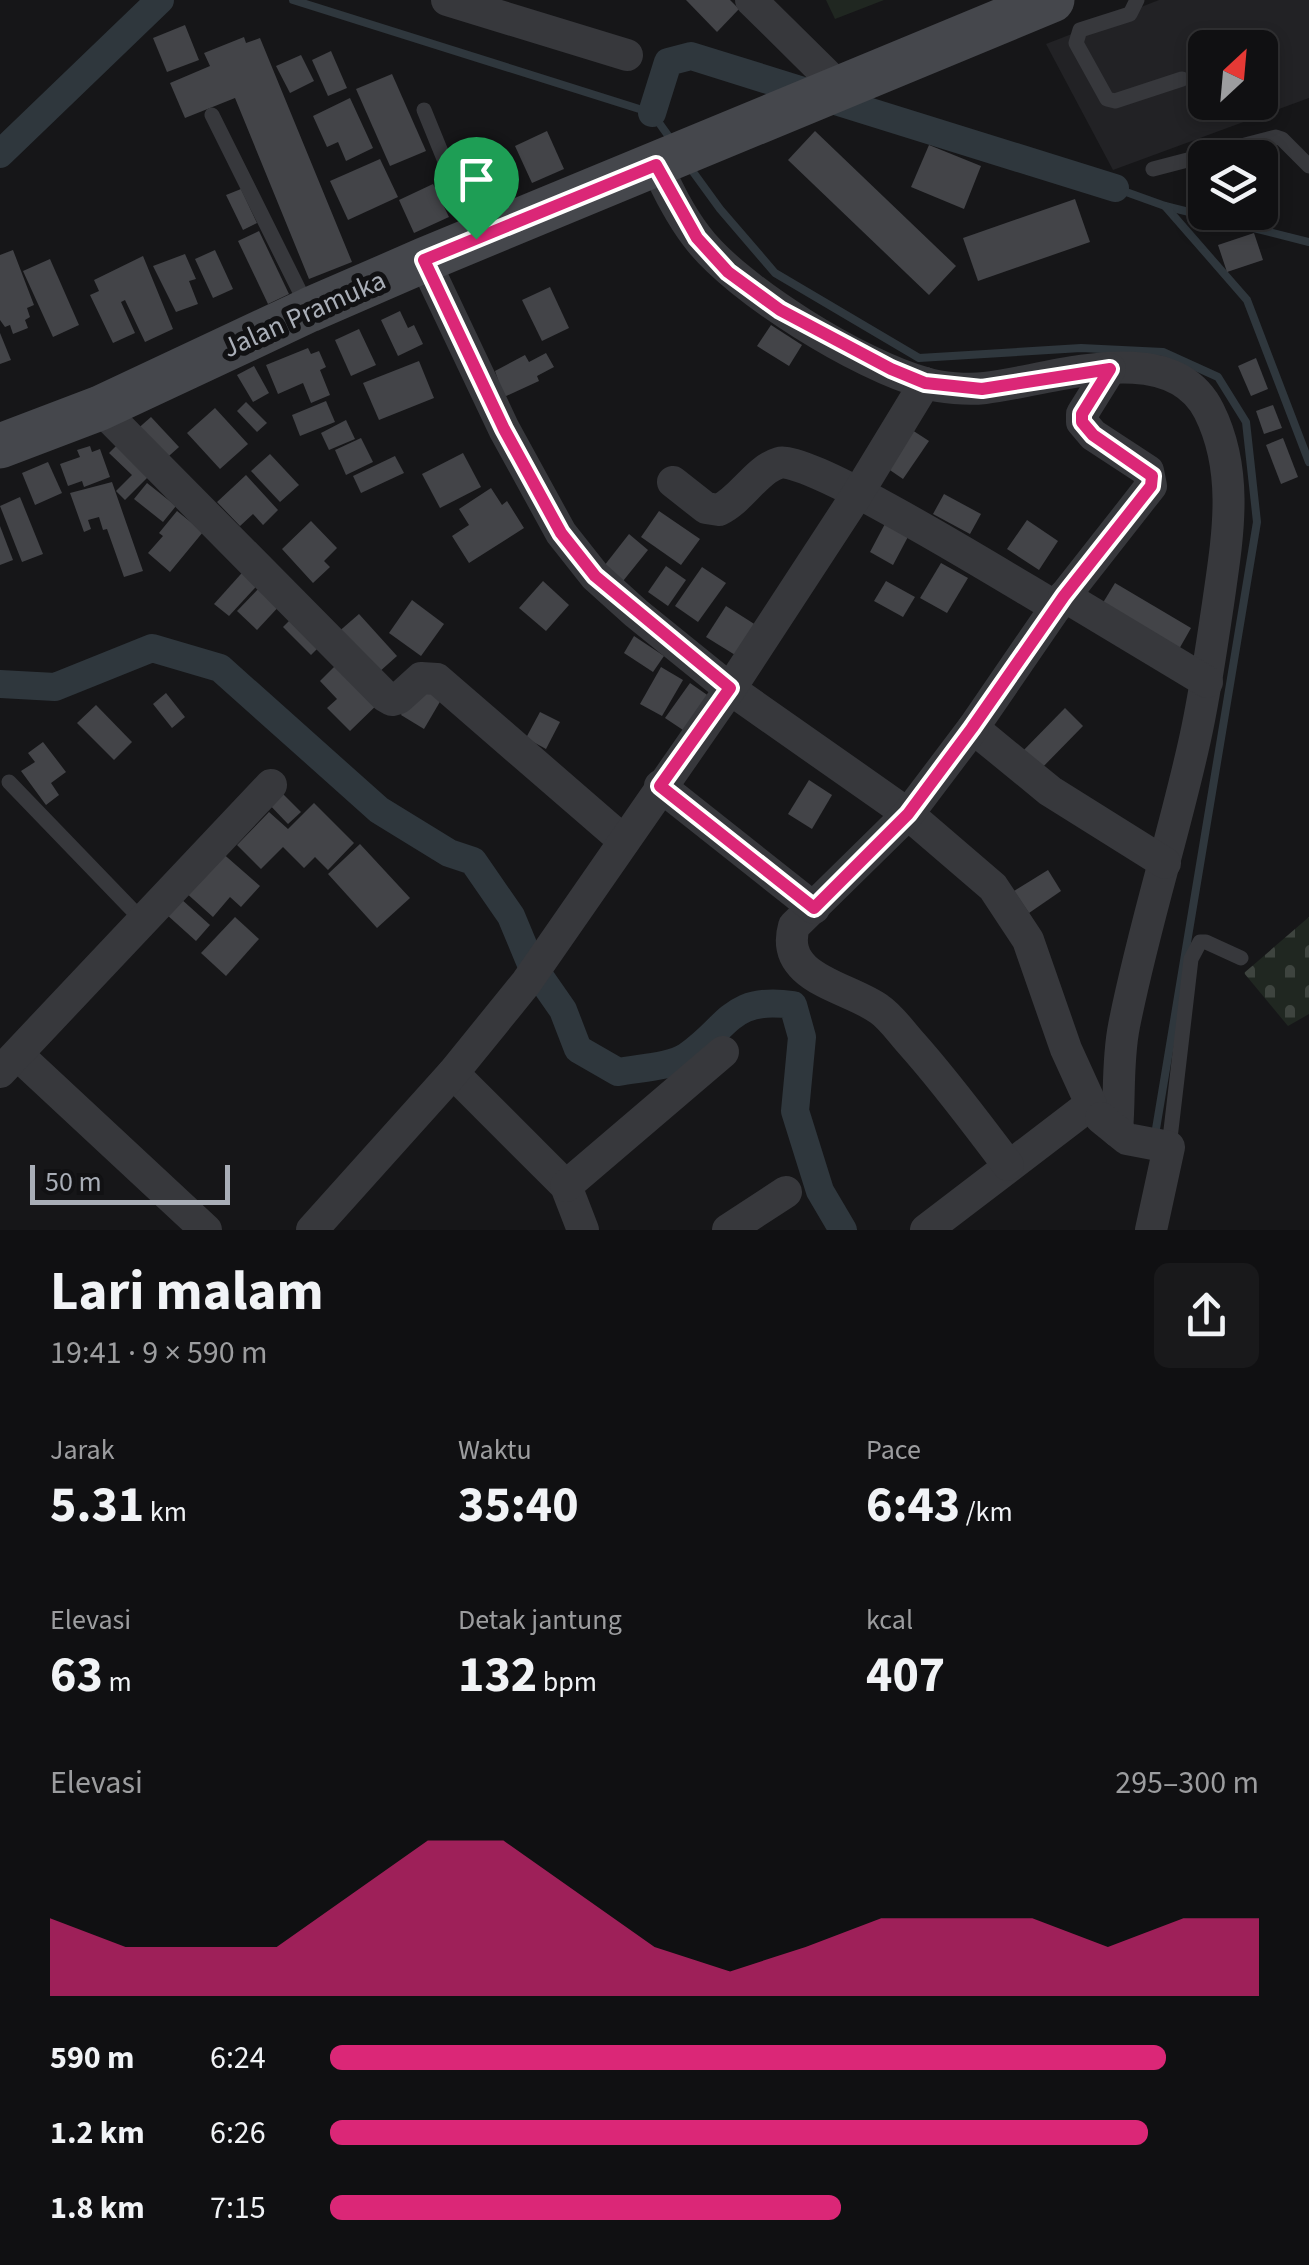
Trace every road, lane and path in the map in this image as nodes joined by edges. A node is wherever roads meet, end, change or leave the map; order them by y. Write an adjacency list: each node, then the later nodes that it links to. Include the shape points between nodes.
1 (447, 0): 5 (street)
2 (750, 0): 7 (street)
3 (1052, 0): 7 (main road, Jalan Pramuka)
4 (1137, 0): 6 (lane, via 1130,14 1080,30 1076,42 1115,101)
5 (627, 55)
6 (1182, 79)
7 (827, 93): 10 (main road, Jalan Pramuka)
8 (424, 110): 13 (lane)
9 (212, 115): 15 (lane)
10 (664, 161): 13 (main road, Jalan Pramuka); 17 (street, via 697,238 728,272 836,342)
11 (1309, 166): 12 (lane, via 1276,137)
12 (1153, 169)
13 (476, 239): 14 (main road, Jalan Pramuka)
14 (424, 260): 15 (main road, Jalan Pramuka); 24 (street, via 561,533 609,588)
15 (309, 310): 18 (main road, Jalan Pramuka)
16 (1110, 369): 17 (street, via 982,389); 22 (street, via 1082,422 1148,470 1152,480); 23 (street, via 1152,368 1176,376 1208,408 1218,432 1230,512)
17 (925, 383): 21 (street)
18 (100, 408): 19 (main road, Jalan Pramuka); 30 (street, via 385,696 399,698 420,678 436,678)
19 (0, 446)
20 (673, 482): 21 (street, via 706,508 719,510 773,465 791,462)
21 (858, 494): 22 (street); 24 (street)
22 (1060, 602): 23 (street); 25 (street)
23 (1207, 682): 31 (street)
24 (730, 688): 28 (street); 29 (street)
25 (972, 728): 29 (street); 31 (street, via 1050,791)
26 (9, 782): 33 (lane)
27 (272, 784): 33 (street)
28 (660, 786): 30 (street); 32 (street)
29 (908, 814): 32 (street); 38 (street, via 993,887 1028,940)
30 (624, 841): 37 (street, via 526,983)
31 (1165, 863): 39 (street, via 1120,1042)
32 (814, 908): 41 (street, via 794,926 796,960 880,1009 940,1074)
33 (144, 922): 36 (street)
34 (1241, 958): 40 (lane, via 1200,942 1191,958)
35 (723, 1052): 42 (street)
36 (9, 1064): 44 (street)
37 (453, 1074): 42 (street); 45 (street)
38 (1091, 1104): 39 (street); 41 (street)
39 (1122, 1135): 40 (street)
40 (1165, 1146): 49 (street)
41 (1008, 1165): 48 (street)
42 (566, 1186): 46 (street)
43 (786, 1192): 47 (street)
44 (206, 1230)
45 (312, 1230)
46 (583, 1230)
47 (728, 1230)
48 (926, 1230)
49 (1151, 1230)

